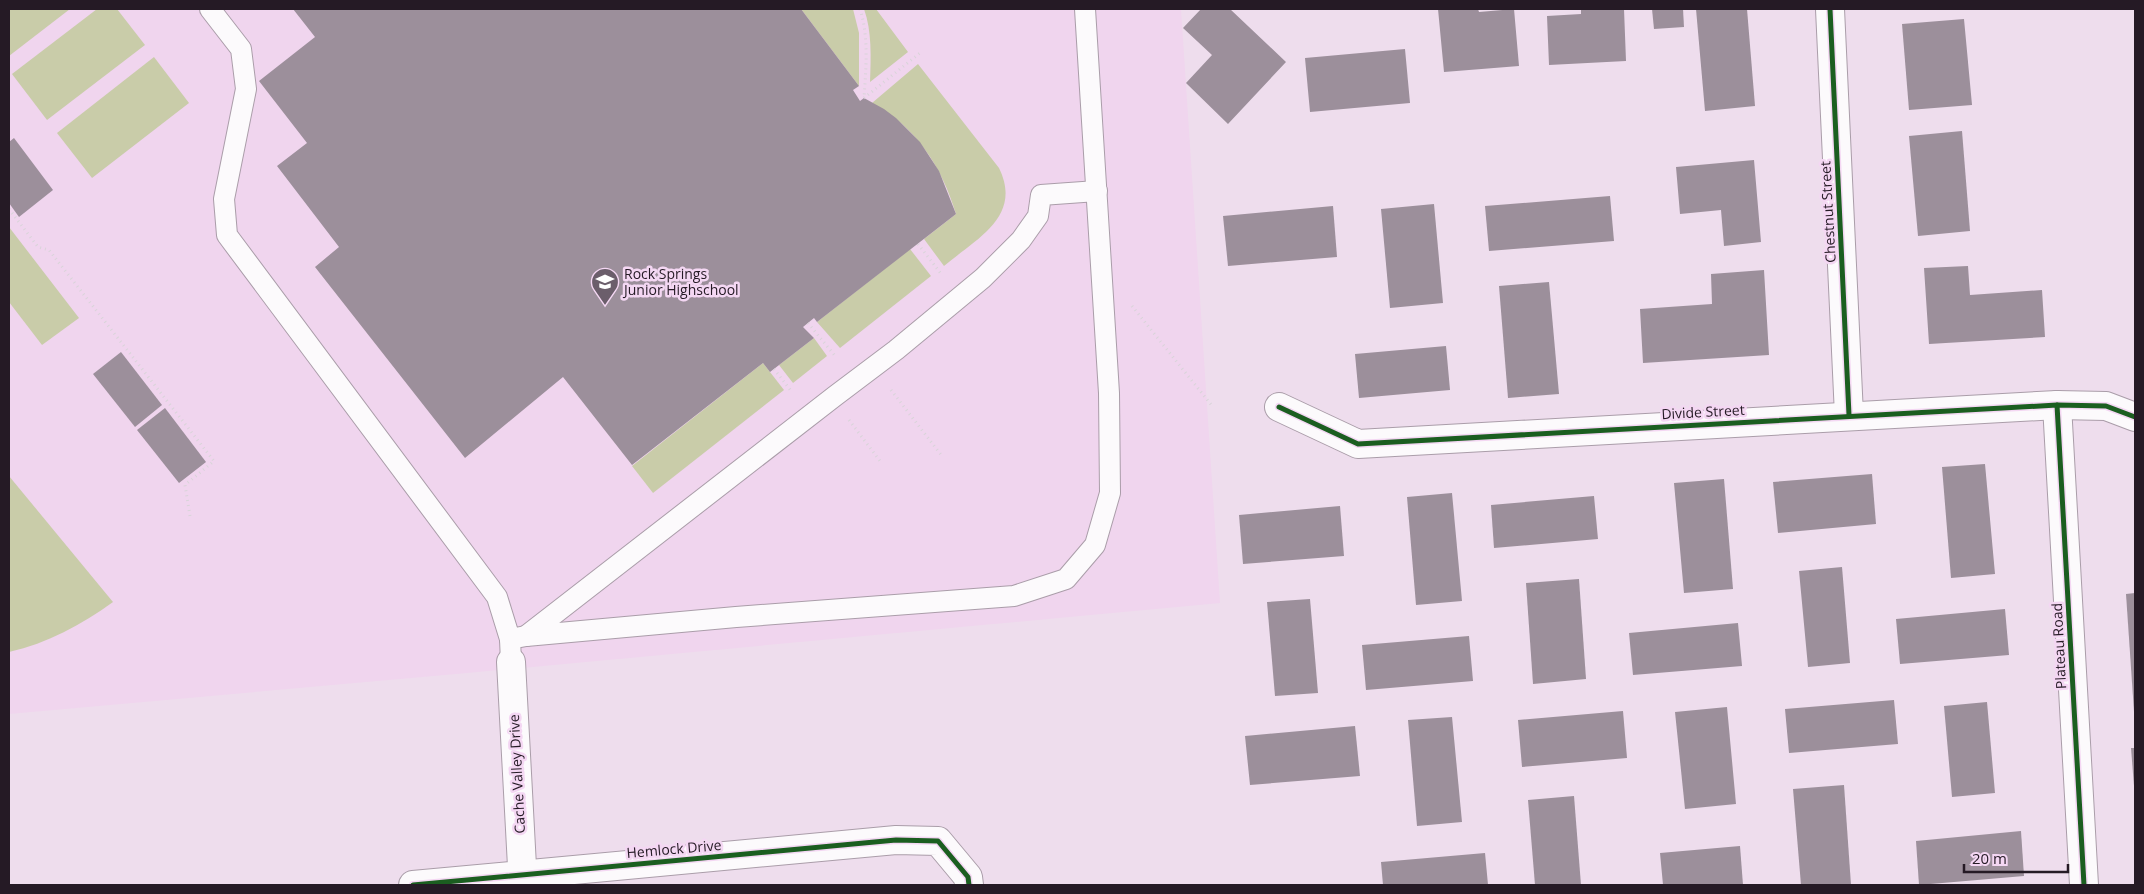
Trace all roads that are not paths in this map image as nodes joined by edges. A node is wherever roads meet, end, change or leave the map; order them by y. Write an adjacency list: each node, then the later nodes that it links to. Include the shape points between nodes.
1 (210, 9): 9 (lane, via 241,50 246,89 224,199 227,235 496,597)
2 (1085, 9): 4 (lane)
3 (1830, 9): 7 (street, Chestnut Street)
4 (1097, 191): 9 (lane, via 1041,195 1038,216 1021,240 983,278 896,350); 9 (lane, via 1110,394 1110,493 1095,545 1066,579 1014,596 736,617)
5 (2057, 405): 7 (street, Divide Street); 8 (street, Divide Street, via 2106,406); 13 (street, Plateau Road)
6 (1278, 407): 7 (street, Divide Street, via 1358,444)
7 (1849, 415)
8 (2135, 417)
9 (516, 646): 10 (street, Cache Valley Drive)
10 (522, 880): 11 (street, Hemlock Drive); 12 (street, Hemlock Drive, via 896,840 938,842 968,877)
11 (413, 885)
12 (969, 885)
13 (2084, 885)

